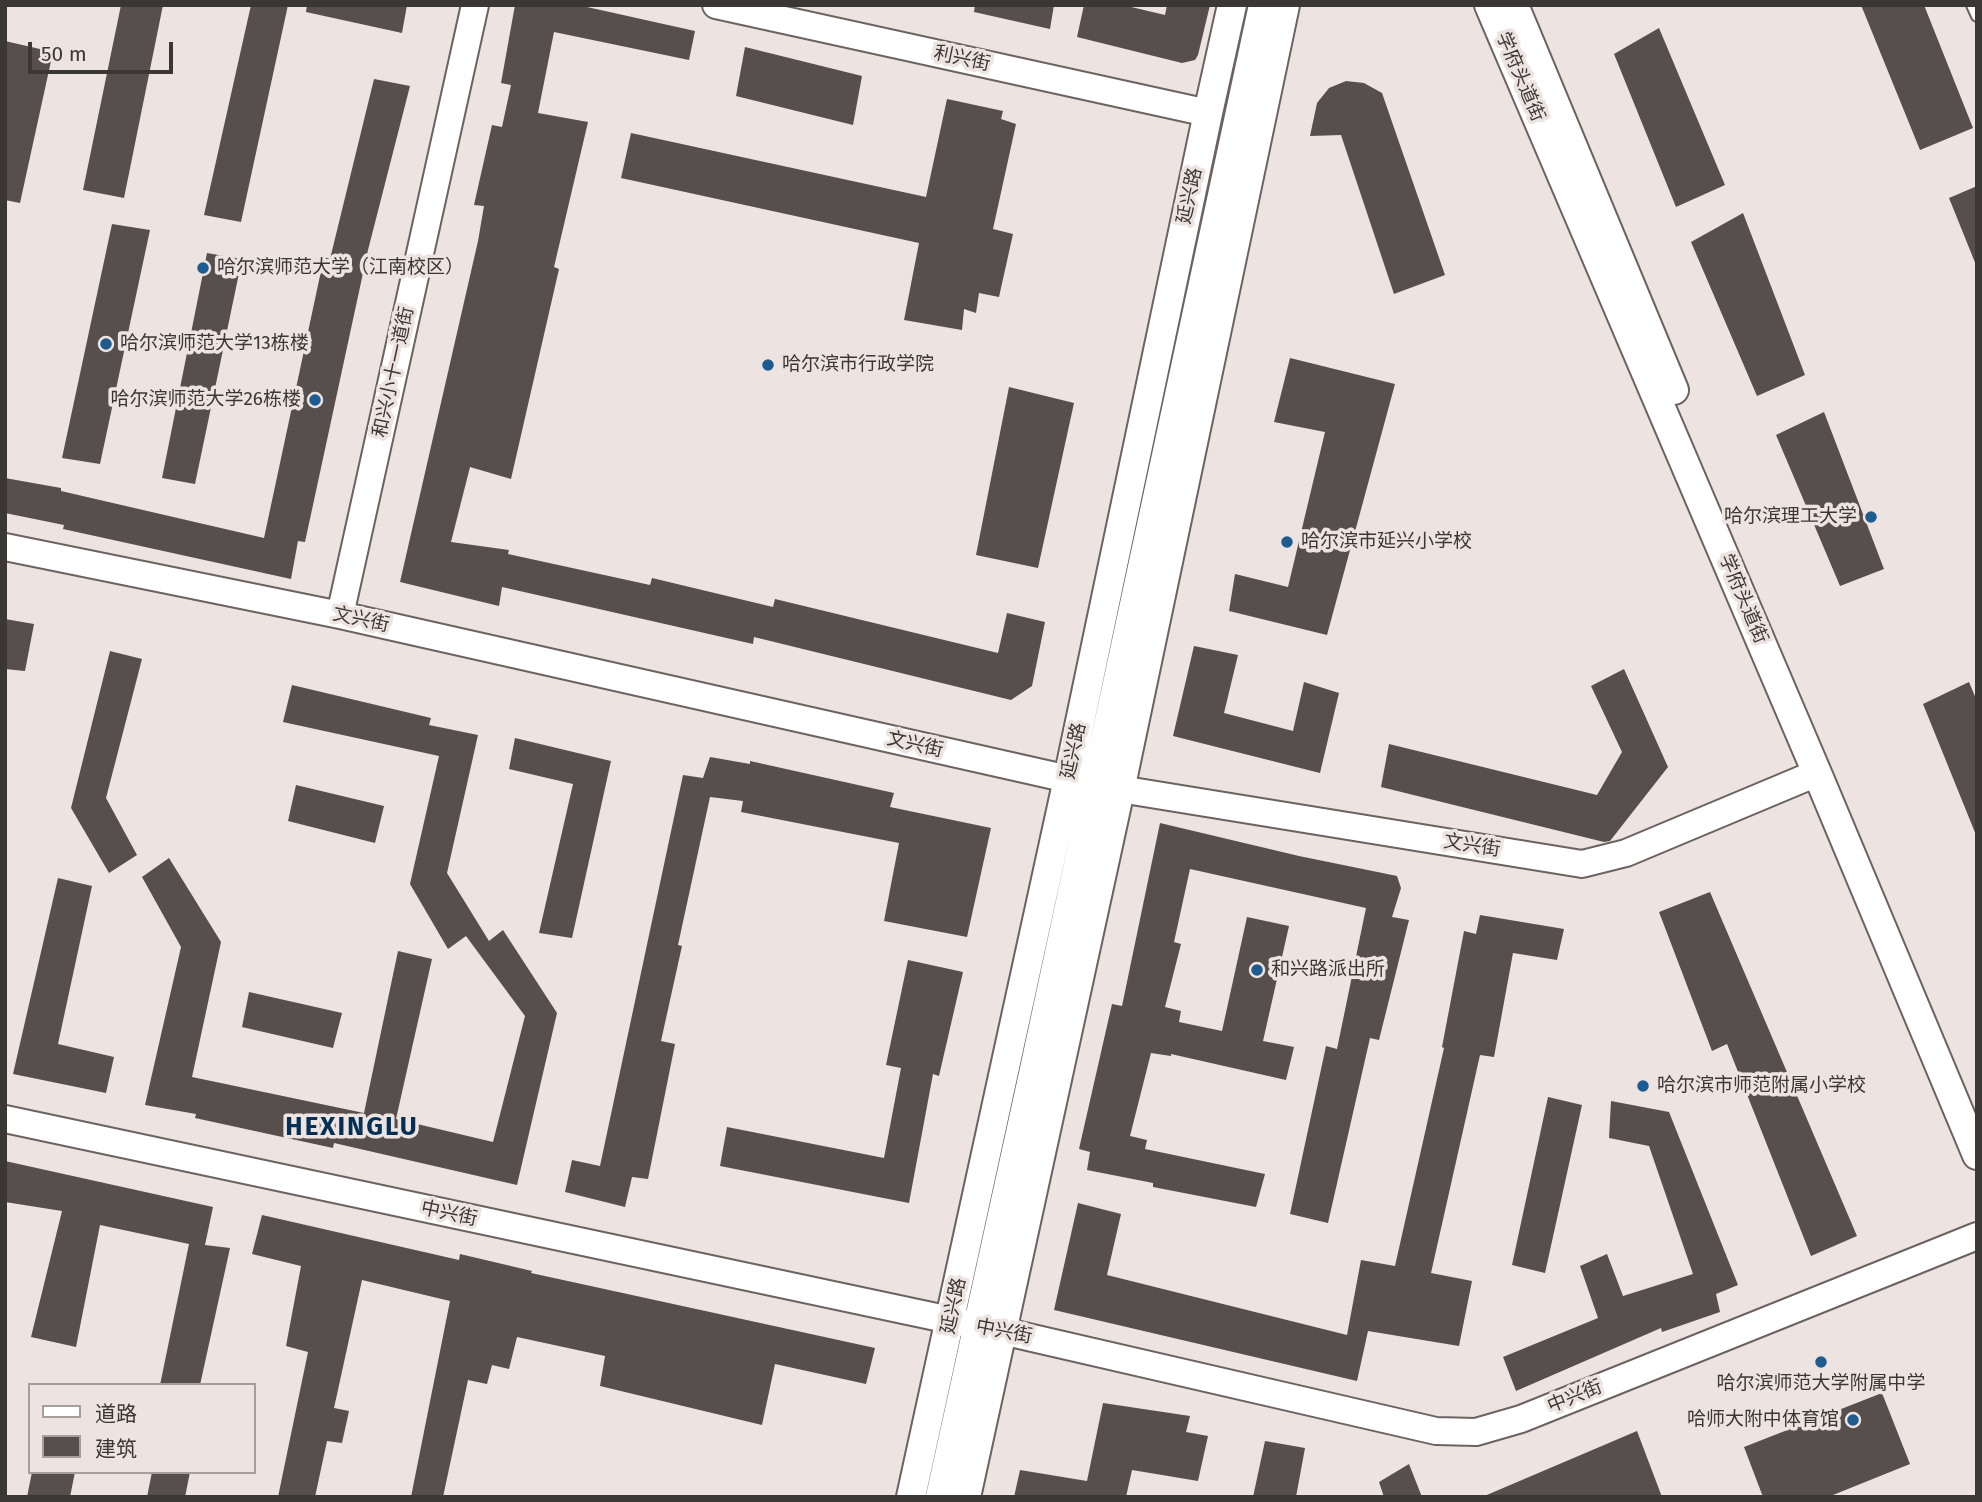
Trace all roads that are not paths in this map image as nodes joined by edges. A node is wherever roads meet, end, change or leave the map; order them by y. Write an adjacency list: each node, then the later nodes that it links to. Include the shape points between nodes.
1 (475, 5): 12 (street, 和兴小十一道街)
2 (716, 5): 10 (street, 利兴街)
3 (1233, 5): 10 (main road, 延兴路)
4 (1263, 5): 14 (main road)
5 (1286, 5): 14 (main road, 延兴路)
6 (1489, 5): 13 (main road, 学府头道街)
7 (1514, 5): 15 (main road, 学府头道街)
8 (1972, 5): 9 (lane)
9 (1977, 16)
10 (1208, 113): 14 (main road, 延兴路)
11 (5, 547): 12 (street, 文兴街)
12 (340, 615): 14 (street, 文兴街)
13 (1817, 773): 14 (street, 文兴街, via 1626,853 1582,864); 17 (main road, 学府头道街)
14 (1095, 784): 19 (main road, 延兴路); 19 (main road, 延兴路)
15 (1977, 1108)
16 (5, 1119): 19 (street, 中兴街)
17 (1977, 1155)
18 (1977, 1236): 19 (street, 中兴街, via 1521,1419 1476,1432 1436,1431)
19 (977, 1326): 20 (main road, 延兴路); 21 (main road); 22 (main road, 延兴路)
20 (911, 1497)
21 (940, 1497)
22 (966, 1497)

